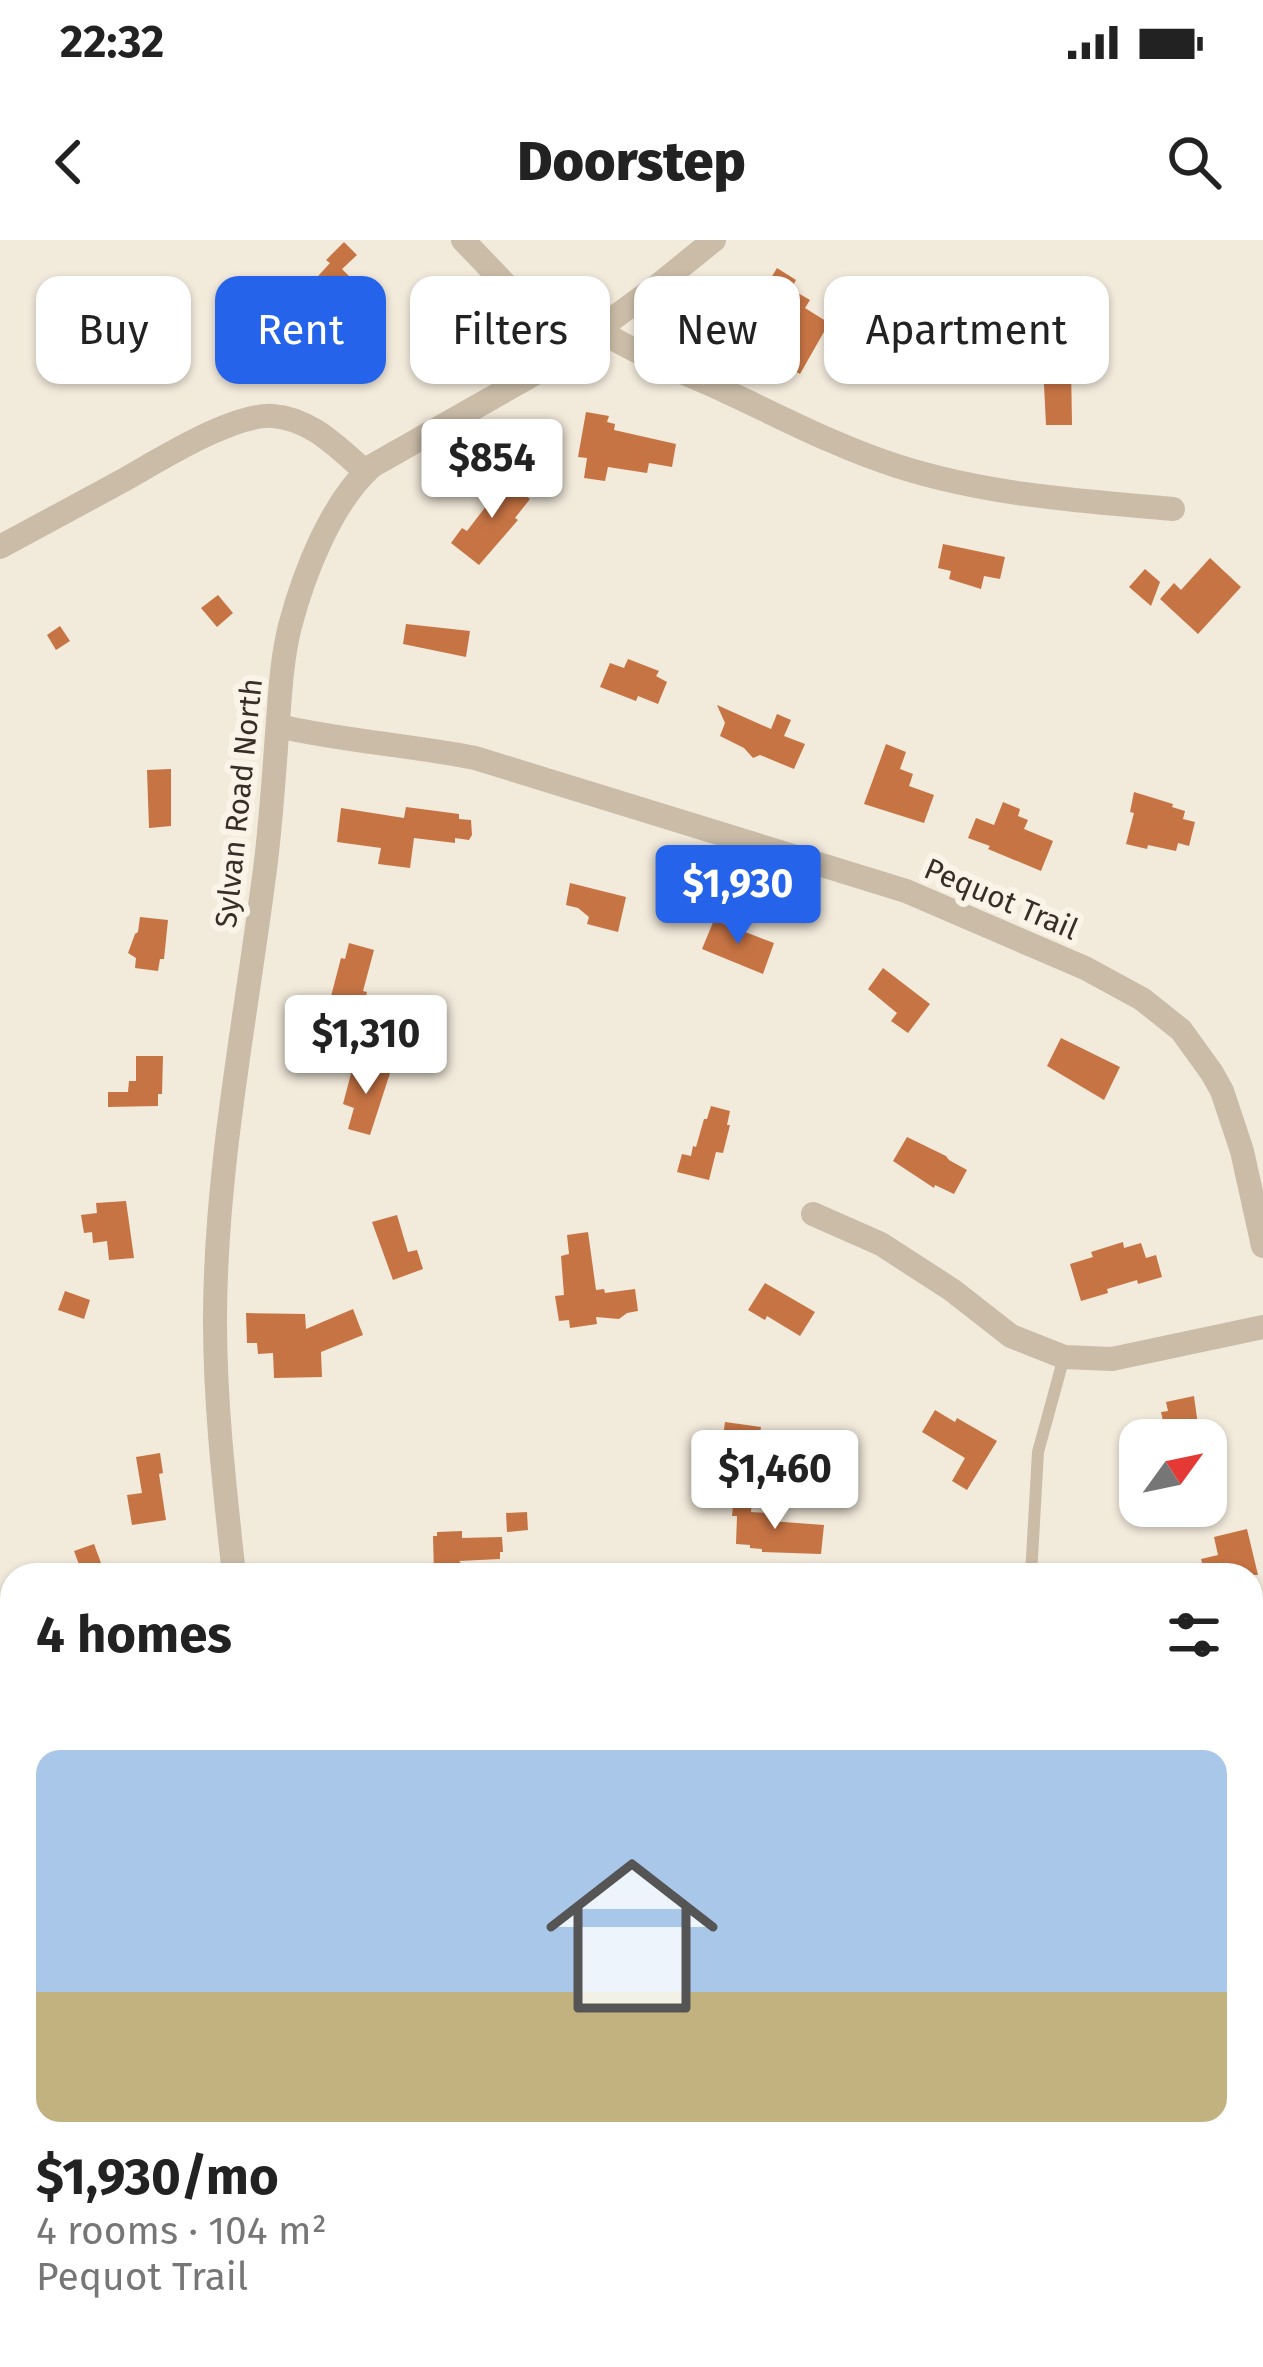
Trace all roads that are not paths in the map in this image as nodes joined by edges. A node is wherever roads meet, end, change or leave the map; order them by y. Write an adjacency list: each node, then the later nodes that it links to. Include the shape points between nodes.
1 (463, 240): 3 (street)
2 (714, 240): 4 (street, Sylvan Road North)
3 (497, 276)
4 (610, 321)
5 (610, 336): 8 (street, via 898,466 1029,496)
6 (518, 384): 7 (street, Sylvan Road North)
7 (366, 472): 9 (street, via 311,427 254,417); 10 (street, Sylvan Road North, via 337,510 297,606)
8 (1173, 509)
9 (0, 548)
10 (278, 726): 12 (street, Pequot Trail, via 475,758 820,862 924,898 1125,988 1181,1030 1212,1073 1235,1124); 15 (street, Sylvan Road North, via 216,1280)
11 (813, 1214): 14 (street, via 881,1244 1011,1336)
12 (1263, 1246)
13 (1263, 1327): 14 (street, via 1112,1359)
14 (1064, 1357): 16 (lane, via 1038,1452)
15 (233, 1563)
16 (1032, 1563)

